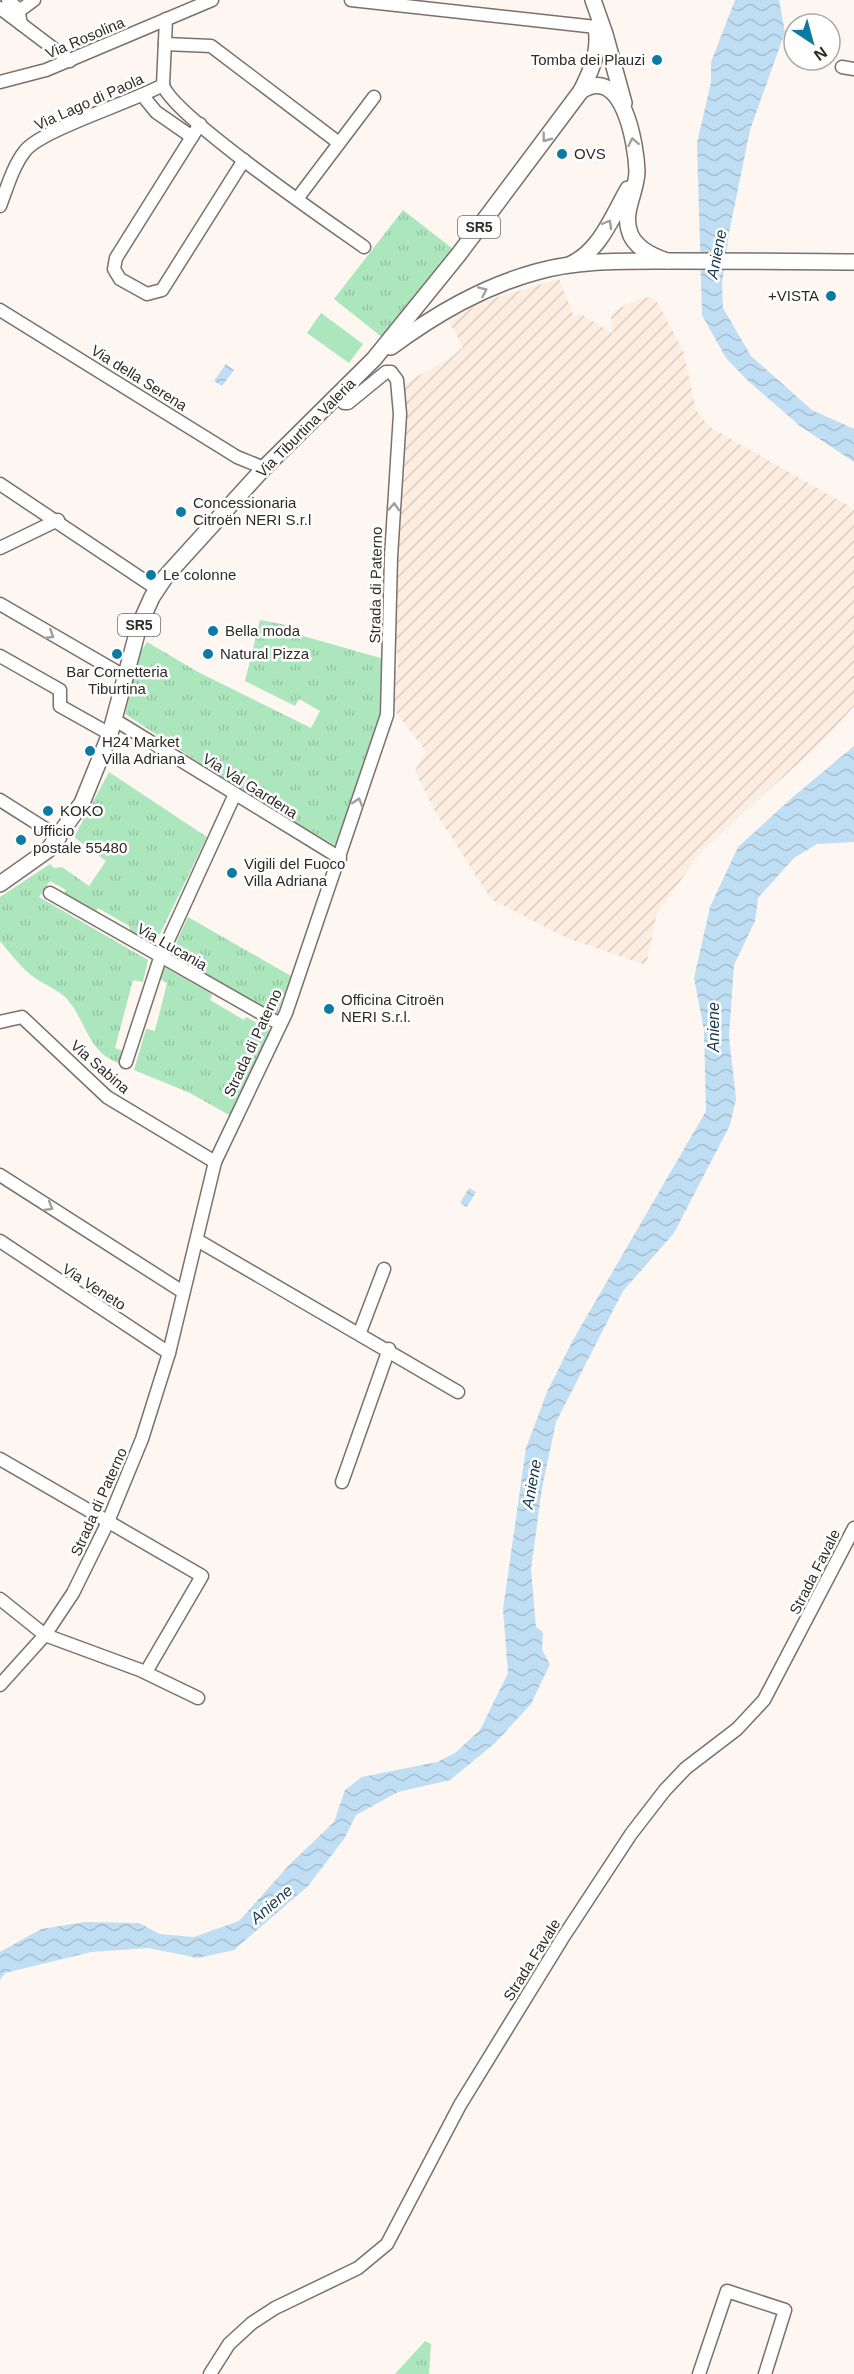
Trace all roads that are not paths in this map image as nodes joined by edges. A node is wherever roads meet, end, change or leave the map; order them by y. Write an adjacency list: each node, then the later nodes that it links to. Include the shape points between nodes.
1 (8, 0): 7 (street)
2 (34, 0): 7 (street)
3 (212, 0): 8 (street, Via Rosolina)
4 (351, 0): 10 (street)
5 (592, 0): 10 (main road, Via Tiburtina Valeria); 19 (main road, via 606,34)
6 (0, 8): 9 (street)
7 (19, 11): 9 (street)
8 (166, 19): 11 (street, Via Lago di Paola); 12 (street, Via Rosolina)
9 (21, 24): 12 (street)
10 (596, 27): 15 (main road, Via Tiburtina Valeria, via 597,53)
11 (165, 44): 14 (street, Via Lago di Paola); 22 (street, via 211,46)
12 (70, 61): 13 (street, Via Rosolina)
13 (0, 82)
14 (164, 88): 16 (street, Via Lago di Paola); 18 (street); 20 (street, via 171,100)
15 (581, 91): 19 (main road, via 594,84 602,85 615,95); 33 (main road, Via Tiburtina Valeria / SR5, one-way to 33)
16 (143, 96): 18 (street); 26 (street, Via Lago di Paola, via 30,146 18,163)
17 (374, 97): 22 (street)
18 (152, 109): 21 (street)
19 (627, 115): 24 (main road, one-way to 19)
20 (200, 124): 21 (street); 23 (street)
21 (192, 137): 23 (street, via 115,261 116,275 144,293 155,294 164,288)
22 (339, 144): 25 (street)
23 (244, 160): 25 (street)
24 (637, 170): 27 (main road, via 628,216); 32 (main road, one-way to 24, via 583,258 596,244)
25 (297, 199): 28 (street)
26 (0, 206)
27 (633, 240): 29 (street, via 633,251); 30 (main road, Via Tiburtina Valeria / SR5)
28 (364, 247)
29 (626, 261): 30 (main road, Via Tiburtina Valeria / SR5); 32 (main road, Via Tiburtina Valeria / SR5)
30 (667, 261): 31 (main road, Via Tiburtina Valeria / SR5)
31 (854, 262)
32 (569, 265): 35 (main road, Via Tiburtina Valeria / SR5, one-way to 32, via 496,285)
33 (420, 302): 35 (main road); 36 (main road, Via Tiburtina Valeria / SR5)
34 (0, 310): 38 (street, Via della Serena, via 237,457)
35 (431, 318): 36 (main road, Via Tiburtina Valeria / SR5)
36 (374, 359): 37 (main road, Via Tiburtina Valeria / SR5)
37 (338, 397): 38 (main road, Via Tiburtina Valeria / SR5); 50 (street, Strada di Paterno, one-way to 37, via 387,715 400,414 397,380 390,372 380,375 348,404)
38 (264, 468): 42 (main road, Via Tiburtina Valeria / SR5, via 190,546)
39 (0, 484): 40 (street)
40 (58, 520): 41 (street); 42 (street)
41 (0, 548)
42 (157, 589): 45 (main road, Via Tiburtina Valeria / SR5, via 139,626)
43 (0, 604): 45 (street, one-way to 45)
44 (0, 656): 46 (street, Via Val Gardena, via 60,690 60,706)
45 (124, 676): 46 (main road, Via Tiburtina Valeria / SR5)
46 (113, 727): 47 (street, Via Val Gardena); 49 (main road, Via Tiburtina Valeria / SR5, via 89,791)
47 (235, 794): 50 (street, Via Val Gardena); 53 (street)
48 (0, 800): 49 (street)
49 (60, 838): 51 (main road, Via Tiburtina Valeria / SR5)
50 (340, 858): 55 (street, Strada di Paterno)
51 (0, 884)
52 (50, 894): 53 (street, Via Lucania)
53 (160, 958): 55 (street, Via Lucania); 56 (street)
54 (0, 1022): 57 (street, Via Sabina, via 22,1017 107,1097)
55 (280, 1024): 57 (street, Strada di Paterno)
56 (126, 1062)
57 (215, 1162): 59 (street, Strada di Paterno)
58 (0, 1175): 62 (street, one-way to 62)
59 (197, 1240): 62 (street, Strada di Paterno); 63 (street)
60 (1, 1245): 65 (street, Via Veneto)
61 (384, 1269): 63 (street)
62 (183, 1292): 65 (street, Strada di Paterno)
63 (360, 1332): 64 (street)
64 (389, 1349): 66 (street); 68 (street)
65 (168, 1353): 69 (street, Strada di Paterno, via 142,1439)
66 (458, 1392)
67 (0, 1459): 69 (street)
68 (342, 1482)
69 (107, 1524): 72 (street, Strada di Paterno, via 81,1578); 73 (street, via 202,1576)
70 (854, 1527): 76 (street, Strada Favale, via 764,1700 660,1796 562,1939 445,2131 387,2244 366,2264 252,2323 229,2344)
71 (0, 1599): 72 (street)
72 (45, 1635): 73 (street); 74 (street, Strada di Paterno)
73 (146, 1672): 75 (street)
74 (0, 1685)
75 (198, 1698)
76 (210, 2374)
77 (699, 2374): 78 (street, via 727,2291 785,2310)
78 (765, 2374)

